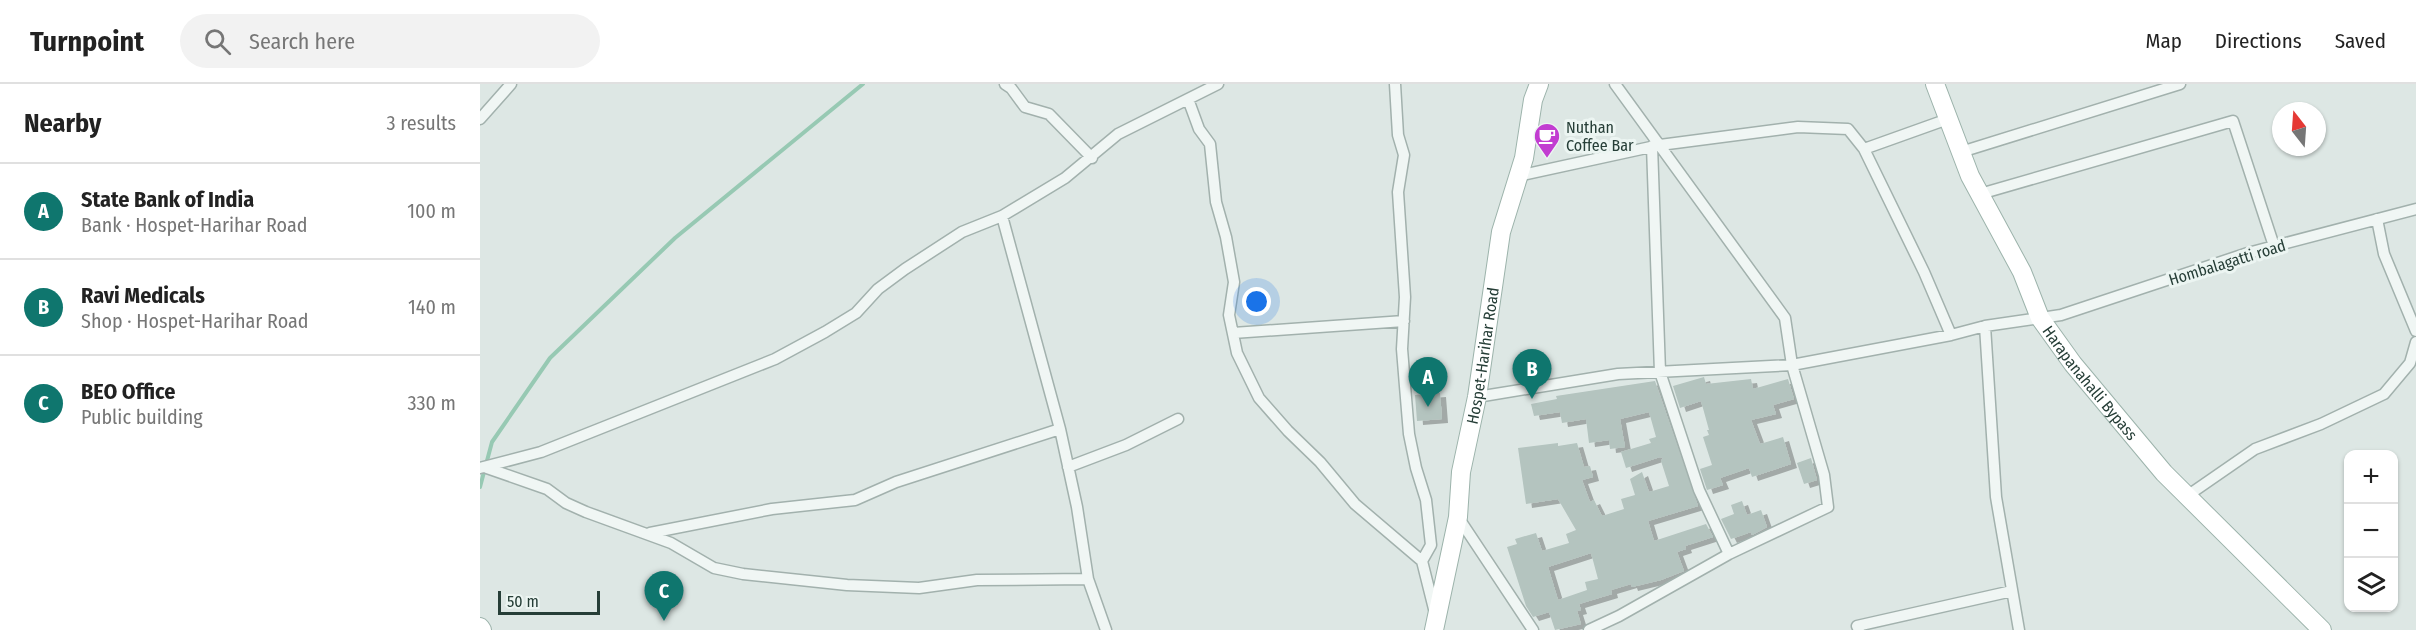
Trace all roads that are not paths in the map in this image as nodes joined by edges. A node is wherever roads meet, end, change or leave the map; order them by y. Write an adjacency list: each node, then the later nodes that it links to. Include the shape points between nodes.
1 (511, 84): 10 (street)
2 (1005, 84): 15 (street, via 1025,107 1049,114)
3 (1218, 84): 9 (street)
4 (1395, 84): 23 (street, via 1398,135 1404,155 1398,192)
5 (1539, 84): 16 (main road, Hospet-Harihar Road)
6 (1615, 84): 12 (street)
7 (1935, 84): 11 (main road, Harapanahalli Bypass)
8 (2180, 84): 14 (street)
9 (1188, 99): 15 (street, via 1118,134); 26 (street, via 1199,129 1210,144 1216,202 1234,282 1229,315)
10 (480, 119)
11 (1948, 119): 13 (street); 14 (main road, Harapanahalli Bypass)
12 (1656, 146): 13 (street, via 1798,127 1848,129); 16 (street); 29 (street, via 1785,318); 30 (street)
13 (1864, 149): 27 (street)
14 (1961, 152): 17 (main road, Harapanahalli Bypass)
15 (1092, 158): 19 (street)
16 (1518, 176): 31 (main road, Hospet-Harihar Road, via 1501,232)
17 (1980, 194): 21 (street, via 2233,121); 22 (main road, Harapanahalli Bypass, via 2022,272)
18 (2416, 209): 20 (street, Hombalagatti road)
19 (1002, 216): 33 (street); 35 (street, via 962,232 905,269 856,313 775,359 541,453)
20 (2377, 219): 21 (street, Hombalagatti road); 25 (street, via 2384,254)
21 (2274, 246): 22 (street, Hombalagatti road, via 2061,315)
22 (2040, 318): 24 (street, Hombalagatti road); 36 (main road, Harapanahalli Bypass, via 2081,373)
23 (1404, 321): 26 (street); 40 (street, via 1402,349 1409,434 1426,500 1431,545)
24 (1985, 326): 27 (street, Hombalagatti road); 42 (street, via 1996,497)
25 (2416, 332)
26 (1233, 333): 40 (street, via 1237,353 1259,398 1355,504)
27 (1951, 335): 29 (street, Hombalagatti road)
28 (2416, 342): 36 (street, via 2410,363 2384,394 2255,449)
29 (1792, 365): 30 (street, Hombalagatti road); 39 (street, via 1824,475 1828,507)
30 (1660, 372): 31 (street, Hombalagatti road, via 1618,374); 39 (street, via 1699,490)
31 (1477, 397): 37 (main road, Hospet-Harihar Road, via 1461,472)
32 (1178, 419): 34 (street, via 1126,445)
33 (1060, 429): 34 (street); 38 (street, via 896,482 855,500 772,509)
34 (1068, 467): 41 (street)
35 (483, 468): 38 (street, via 547,489 586,512)
36 (2187, 496): 49 (main road, Harapanahalli Bypass)
37 (1458, 517): 43 (main road, Hospet-Harihar Road); 45 (street)
38 (648, 533): 41 (street, via 714,568 847,585 919,588 977,580)
39 (1729, 554): 46 (street)
40 (1422, 561): 43 (street)
41 (1088, 579): 44 (street)
42 (2012, 591): 47 (street, via 1857,627); 48 (street)
43 (1435, 624)
44 (1106, 630)
45 (1533, 630)
46 (1589, 630)
47 (1859, 630)
48 (2019, 630)
49 (2322, 630)

